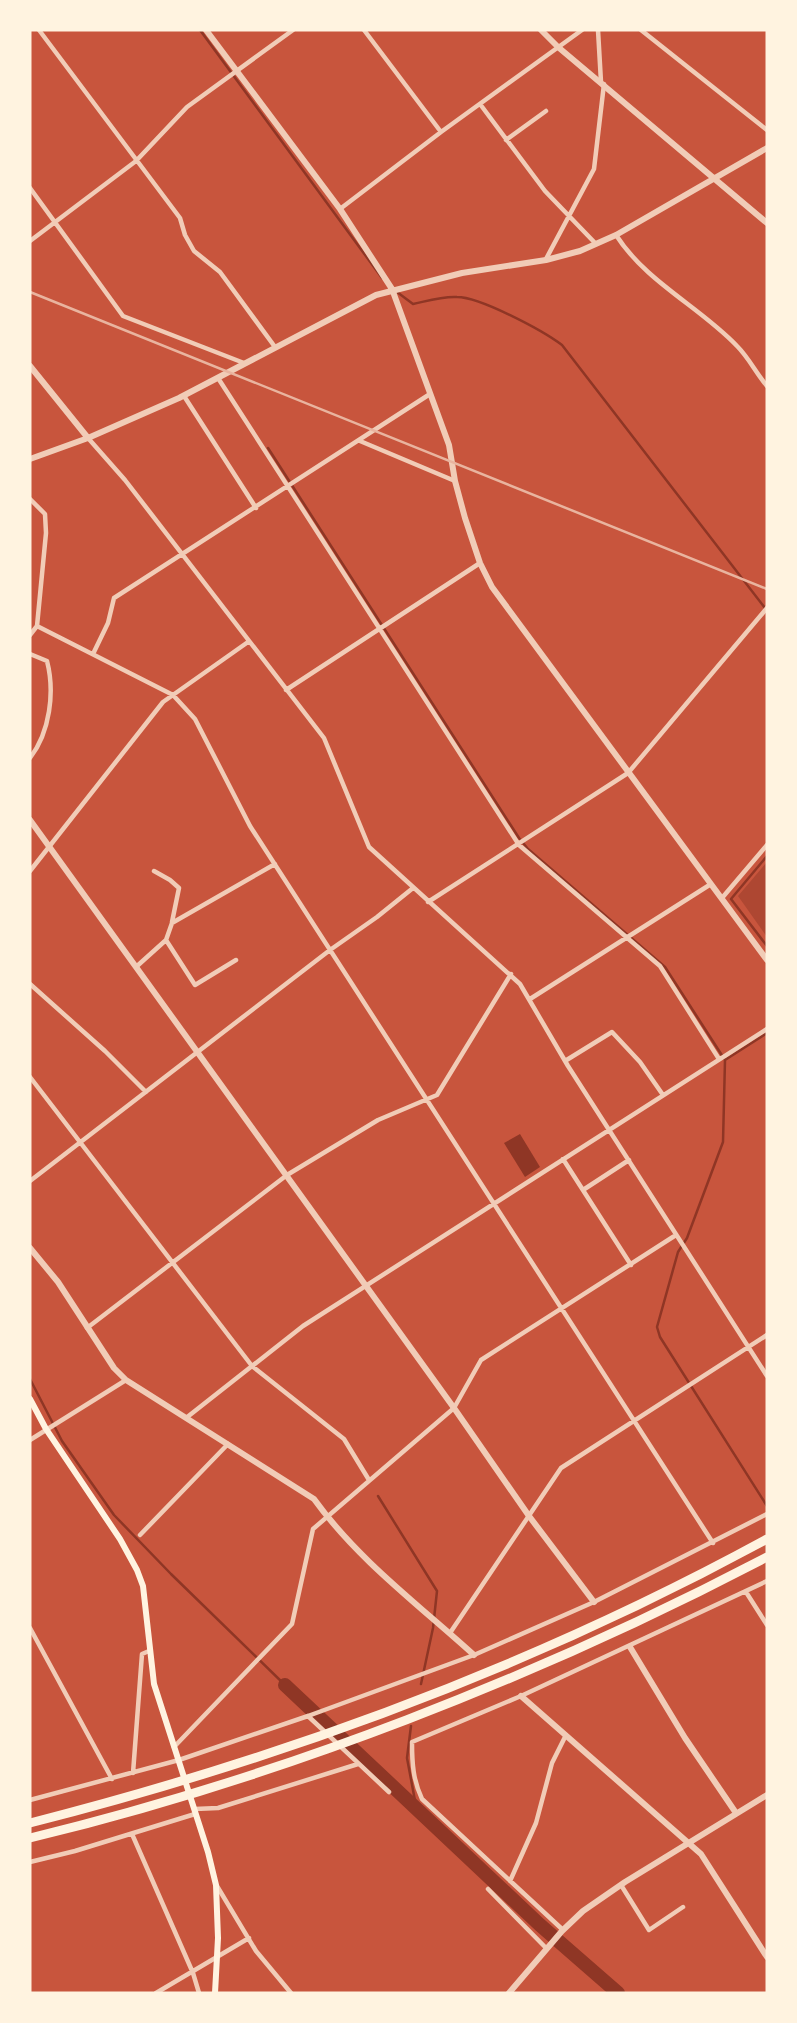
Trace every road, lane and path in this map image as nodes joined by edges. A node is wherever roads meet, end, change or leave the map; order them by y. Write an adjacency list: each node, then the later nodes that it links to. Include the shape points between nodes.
1 (39, 30): 18 (street)
2 (206, 30): 10 (street)
3 (293, 30): 10 (street)
4 (364, 30): 15 (street)
5 (541, 30): 9 (street)
6 (582, 30): 9 (street)
7 (598, 30): 11 (street)
8 (642, 30): 14 (street)
9 (558, 47): 11 (street); 12 (street)
10 (236, 71): 18 (street, via 187,107); 21 (street)
11 (602, 83): 19 (street); 22 (street, via 594,169)
12 (480, 104): 15 (street); 16 (street)
13 (546, 111): 16 (street)
14 (767, 130)
15 (440, 132): 21 (street)
16 (506, 140): 22 (street)
17 (767, 148): 19 (street)
18 (136, 161): 23 (street); 30 (street, via 180,218 194,251 220,272)
19 (714, 178): 24 (street); 25 (street)
20 (30, 188): 23 (street)
21 (340, 209): 29 (street)
22 (569, 217): 27 (street); 28 (street)
23 (55, 222): 26 (street); 31 (street, via 122,316)
24 (767, 223)
25 (616, 235): 27 (street); 34 (street, via 642,266 737,346)
26 (30, 241)
27 (596, 244): 28 (street)
28 (546, 260): 29 (street)
29 (392, 289): 30 (street); 35 (street)
30 (275, 347): 31 (street)
31 (244, 363): 33 (street)
32 (30, 366): 37 (street)
33 (217, 377): 36 (street); 41 (street)
34 (767, 386)
35 (430, 394): 38 (street); 40 (street, via 449,445)
36 (184, 396): 37 (street); 43 (street)
37 (88, 438): 39 (street); 44 (street)
38 (359, 441): 40 (street); 41 (street)
39 (30, 459)
40 (454, 481): 45 (street)
41 (288, 487): 43 (street); 48 (street)
42 (30, 499): 47 (street, via 45,514)
43 (256, 508): 44 (street)
44 (183, 555): 50 (street); 52 (street, via 114,598)
45 (480, 563): 48 (street); 56 (street, via 501,602)
46 (767, 608): 56 (street)
47 (37, 626): 49 (street); 52 (street)
48 (381, 630): 53 (street); 58 (street)
49 (30, 635)
50 (248, 642): 53 (street); 54 (street)
51 (30, 654): 55 (street, via 47,661 51,677 46,723)
52 (93, 654): 54 (street)
53 (286, 690): 65 (street, via 324,738 369,847)
54 (173, 695): 60 (street); 61 (street, via 195,719 250,826)
55 (30, 758)
56 (628, 773): 58 (street); 64 (street)
57 (30, 820): 60 (street)
58 (519, 845): 67 (street); 69 (street)
59 (767, 845): 66 (street)
60 (49, 847): 62 (street); 74 (street)
61 (275, 864): 68 (street); 71 (street)
62 (30, 871)
63 (154, 871): 68 (street, via 179,888)
64 (710, 884): 66 (street); 69 (street)
65 (413, 888): 67 (street); 71 (street)
66 (722, 898): 73 (street)
67 (428, 902): 75 (street)
68 (172, 923): 70 (street)
69 (626, 937): 77 (street); 80 (street, via 660,966)
70 (166, 940): 72 (street, via 195,985); 74 (street)
71 (330, 950): 79 (street); 85 (street)
72 (236, 960)
73 (767, 960)
74 (135, 968): 79 (street)
75 (511, 974): 77 (street); 85 (street, via 437,1095)
76 (30, 984): 83 (street)
77 (530, 999): 81 (street)
78 (767, 1029): 80 (street)
79 (198, 1053): 83 (street); 90 (street)
80 (719, 1059): 84 (street)
81 (565, 1061): 84 (street, via 612,1032); 86 (street)
82 (30, 1077): 87 (street)
83 (146, 1091): 87 (street)
84 (663, 1095): 86 (street)
85 (425, 1099): 90 (street, via 378,1120); 93 (street)
86 (610, 1129): 88 (street); 89 (street)
87 (80, 1143): 91 (street); 96 (street)
88 (563, 1159): 92 (street); 93 (street)
89 (629, 1160): 92 (street); 94 (street)
90 (287, 1175): 96 (street); 98 (street)
91 (30, 1181)
92 (583, 1189): 97 (street)
93 (493, 1203): 98 (street); 99 (street)
94 (676, 1235): 97 (street); 102 (street)
95 (30, 1248): 100 (street)
96 (173, 1262): 100 (street); 103 (street)
97 (631, 1265): 99 (street)
98 (365, 1286): 103 (street); 107 (street)
99 (563, 1309): 107 (street, via 481,1360); 109 (street)
100 (87, 1328): 105 (street)
101 (767, 1335): 102 (street)
102 (749, 1347): 104 (street); 109 (street)
103 (252, 1366): 108 (street); 113 (street, via 344,1439)
104 (767, 1376)
105 (126, 1380): 108 (street); 110 (street)
106 (30, 1399): 110 (main road)
107 (454, 1408): 113 (street); 115 (street)
108 (186, 1418): 112 (street)
109 (634, 1420): 115 (street, via 561,1468); 119 (street)
110 (46, 1429): 111 (street); 128 (main road, via 137,1570 146,1603)
111 (30, 1440)
112 (228, 1444): 116 (street, via 314,1499); 117 (street)
113 (369, 1480): 116 (street)
114 (767, 1514): 119 (street)
115 (529, 1516): 123 (street); 126 (street)
116 (327, 1517): 126 (street, via 368,1561); 133 (street, via 313,1529 292,1624)
117 (140, 1535)
118 (767, 1539): 143 (highway, via 593,1625 348,1726)
119 (713, 1543): 123 (street)
120 (767, 1557): 145 (highway, via 537,1666 357,1737 173,1798)
121 (767, 1581): 122 (street)
122 (746, 1592): 124 (street); 127 (street)
123 (594, 1602): 129 (street)
124 (767, 1625)
125 (30, 1628): 137 (street)
126 (450, 1633): 129 (street)
127 (629, 1647): 130 (street); 142 (street)
128 (149, 1651): 133 (main road); 136 (street, via 142,1654)
129 (474, 1655): 131 (street)
130 (521, 1696): 132 (street); 148 (street, via 412,1742 412,1767 422,1799)
131 (310, 1716): 134 (street); 135 (street)
132 (566, 1735): 146 (street); 148 (street, via 552,1763 536,1823)
133 (174, 1747): 134 (main road)
134 (179, 1760): 136 (street); 141 (main road)
135 (358, 1764): 138 (street); 141 (street)
136 (133, 1773): 137 (street)
137 (112, 1779): 140 (street)
138 (390, 1791)
139 (767, 1795): 142 (street)
140 (30, 1800)
141 (195, 1812): 144 (street); 149 (main road)
142 (736, 1813): 146 (street)
143 (30, 1823)
144 (132, 1834): 147 (street); 158 (street)
145 (30, 1838)
146 (690, 1842): 150 (street); 156 (street)
147 (30, 1862)
148 (510, 1881): 153 (street)
149 (216, 1885): 154 (street); 157 (main road)
150 (621, 1885): 152 (street, via 649,1930); 153 (street)
151 (488, 1889): 155 (street)
152 (684, 1907)
153 (563, 1931): 155 (street)
154 (249, 1938): 157 (street); 162 (street)
155 (549, 1947): 163 (street)
156 (767, 1957)
157 (217, 1958): 158 (street); 161 (main road)
158 (193, 1973): 159 (street); 160 (street)
159 (156, 1993)
160 (199, 1993)
161 (215, 1993)
162 (291, 1993)
163 (509, 1993)

